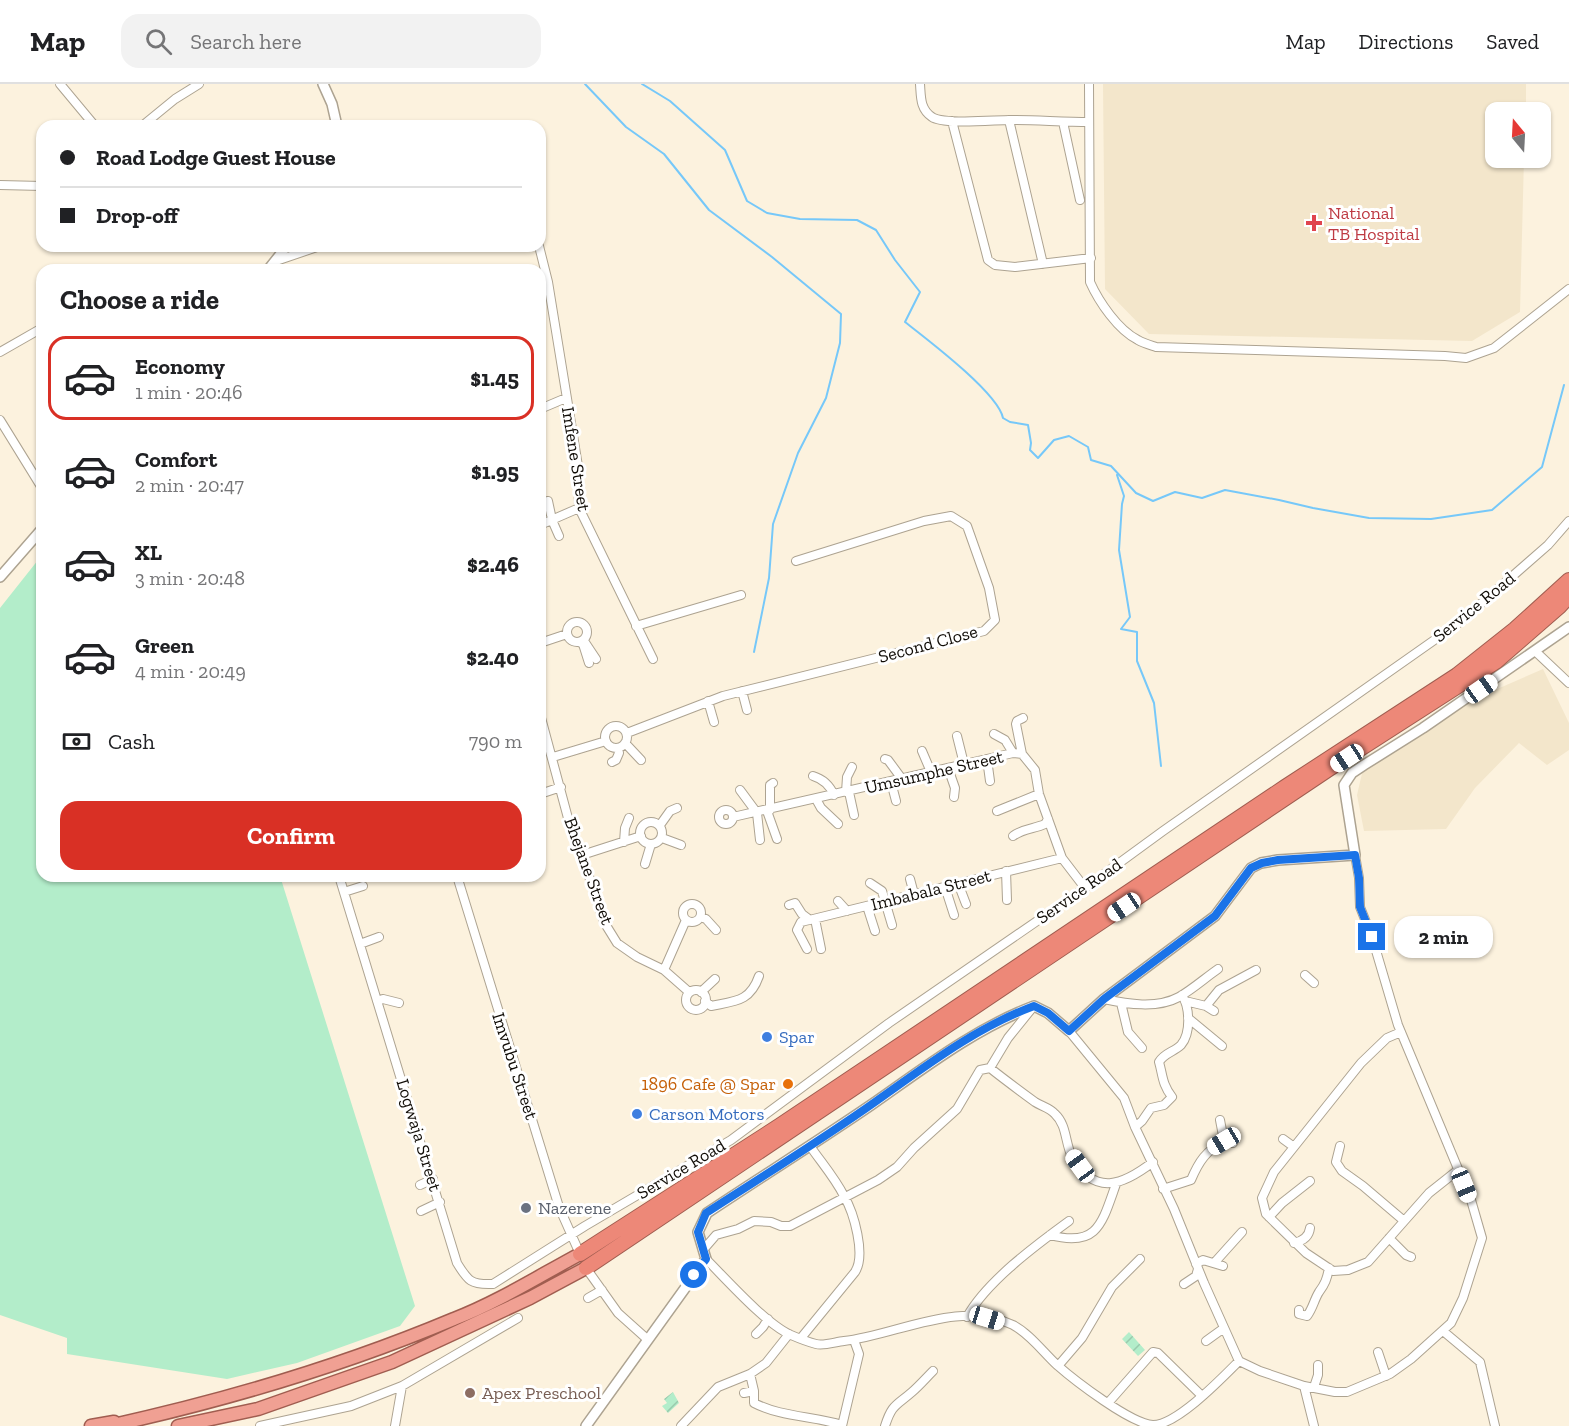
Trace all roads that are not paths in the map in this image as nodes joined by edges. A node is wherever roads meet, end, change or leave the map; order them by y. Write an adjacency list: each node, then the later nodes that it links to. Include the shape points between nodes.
1 (60, 84): 6 (street)
2 (200, 84): 7 (street)
3 (323, 84): 8 (street)
4 (921, 84): 10 (street, via 924,110 934,119)
5 (1089, 84): 12 (street)
6 (90, 120)
7 (149, 120)
8 (336, 120)
9 (1009, 120): 10 (street); 11 (street); 21 (street)
10 (952, 121): 21 (street, via 988,260 995,265 1015,267)
11 (1063, 122): 12 (street); 15 (street)
12 (1089, 122): 18 (street)
13 (0, 185): 14 (street)
14 (36, 186)
15 (1080, 200)
16 (283, 252): 19 (street)
17 (302, 252): 19 (street)
18 (1091, 258): 21 (street); 22 (street, via 1090,282 1098,301 1136,340 1156,347 1466,358 1494,348)
19 (276, 261): 20 (street)
20 (273, 264)
21 (1043, 264)
22 (1569, 289)
23 (546, 294): 26 (street, Imfene Street)
24 (36, 331): 25 (street)
25 (0, 352)
26 (566, 398): 27 (street); 31 (street, Imfene Street, via 578,466)
27 (546, 406)
28 (0, 420): 29 (street)
29 (36, 478)
30 (549, 501): 32 (street)
31 (579, 508): 32 (street); 42 (street, Imfene Street)
32 (553, 519): 33 (street); 36 (street)
33 (546, 522)
34 (1569, 522): 117 (street, Service Road, via 1460,622)
35 (36, 535): 38 (street)
36 (559, 536)
37 (796, 561): 51 (street, Second Close, via 951,516 967,526 989,588 995,620 984,631)
38 (0, 577)
39 (1569, 580): 189 (highway, via 1457,675 789,1120)
40 (741, 595): 42 (street)
41 (1569, 596): 194 (highway, via 1497,661)
42 (636, 626): 48 (street, Imfene Street)
43 (1569, 627): 47 (street)
44 (567, 634): 45 (street); 46 (street, via 570,640); 46 (street, via 569,624 579,622 587,631)
45 (546, 641)
46 (581, 641): 49 (street)
47 (1535, 651): 50 (street); 106 (street, via 1352,773 1344,785)
48 (653, 659)
49 (592, 661)
50 (1569, 683)
51 (742, 691): 52 (street, Second Close); 53 (street)
52 (708, 701): 55 (street); 56 (street, Second Close)
53 (747, 710)
54 (1023, 718): 63 (street, via 1016,724)
55 (714, 722)
56 (627, 733): 60 (street, via 612,727); 61 (street)
57 (546, 734): 64 (street, Bhejane Street)
58 (994, 734): 63 (street)
59 (957, 736): 69 (street)
60 (606, 741): 61 (street, via 610,746); 64 (street)
61 (622, 746): 67 (street); 68 (street)
62 (922, 751): 72 (street)
63 (1018, 754): 66 (street, Umsumphe Street); 82 (street, Umsumphe Street, via 1035,770)
64 (553, 757): 78 (street, Bhejane Street)
65 (885, 759): 74 (street)
66 (987, 759): 69 (street, Umsumphe Street); 76 (street)
67 (641, 760)
68 (612, 762)
69 (964, 764): 71 (street, Umsumphe Street)
70 (852, 767): 81 (street, via 847,777)
71 (948, 768): 72 (street, Umsumphe Street); 84 (street)
72 (931, 772): 74 (street, Umsumphe Street)
73 (813, 776): 83 (street)
74 (902, 779): 75 (street, Umsumphe Street)
75 (891, 782): 81 (street, Umsumphe Street); 86 (street)
76 (990, 782)
77 (773, 783): 88 (street)
78 (561, 787): 80 (street); 105 (street, Bhejane Street)
79 (740, 790): 90 (street)
80 (546, 792)
81 (848, 792): 83 (street, Umsumphe Street); 91 (street)
82 (1039, 794): 89 (street); 94 (street, Umsumphe Street)
83 (834, 795): 85 (street, Umsumphe Street)
84 (954, 797)
85 (816, 799): 88 (street, Umsumphe Street); 95 (street)
86 (896, 801)
87 (677, 808): 96 (street)
88 (769, 811): 90 (street, Umsumphe Street); 100 (street)
89 (997, 811)
90 (757, 813): 92 (street, Umsumphe Street); 101 (street)
91 (854, 815)
92 (734, 817)
93 (629, 818): 102 (street)
94 (1048, 819): 98 (street, via 1046,824); 107 (street, Umsumphe Street)
95 (838, 824)
96 (660, 825): 97 (street, via 646,823); 99 (street)
97 (640, 836): 102 (street); 103 (street)
98 (1013, 836)
99 (662, 837): 103 (street); 104 (street)
100 (777, 839)
101 (759, 840)
102 (624, 842): 105 (street)
103 (651, 844): 108 (street)
104 (681, 845)
105 (582, 855): 139 (street, Bhejane Street, via 604,922 617,943)
106 (1355, 855): 148 (street, via 1278,860 1251,868 1215,916); 158 (street, via 1360,907)
107 (1062, 858): 109 (street, Imbabala Street); 117 (street, Umsumphe Street)
108 (645, 864)
109 (1006, 871): 114 (street, Imbabala Street); 121 (street)
110 (910, 879): 119 (street)
111 (341, 882): 118 (street, Logwaja Street)
112 (459, 882): 186 (street, Imvubu Street)
113 (870, 883): 120 (street, via 882,891)
114 (957, 884): 116 (street, Imbabala Street); 123 (street)
115 (363, 886): 118 (street)
116 (945, 887): 119 (street, Imbabala Street); 127 (street)
117 (1085, 888): 186 (street, Service Road, via 908,1010 731,1140)
118 (344, 892): 135 (street, Logwaja Street)
119 (914, 894): 120 (street, Imbabala Street)
120 (885, 900): 125 (street, Imbabala Street); 131 (street)
121 (1007, 900)
122 (838, 901): 126 (street)
123 (966, 904)
124 (789, 905): 129 (street, via 795,903 802,914)
125 (867, 906): 126 (street, Imbabala Street); 133 (street)
126 (847, 911): 129 (street, Imbabala Street)
127 (954, 915)
128 (700, 917): 130 (street, via 695,922); 130 (street, via 698,907 691,905 684,910); 132 (street)
129 (812, 919): 136 (street, Imbabala Street, via 801,922 797,930); 137 (street)
130 (686, 920): 139 (street)
131 (892, 925)
132 (716, 930)
133 (875, 931)
134 (379, 937): 135 (street)
135 (360, 944): 149 (street, Logwaja Street)
136 (807, 949)
137 (821, 949)
138 (1218, 969): 147 (street)
139 (664, 970): 145 (street, Bhejane Street)
140 (1256, 970): 154 (street, via 1219,990)
141 (1305, 975): 144 (street)
142 (759, 976): 150 (street, via 755,988 744,999 711,1006)
143 (715, 979): 146 (street)
144 (1314, 983)
145 (689, 992): 146 (street); 150 (street, via 686,1002 692,1009 701,1008)
146 (701, 992): 150 (street)
147 (1184, 998): 152 (street, via 1158,1004); 154 (street); 156 (street)
148 (1104, 999): 152 (street); 157 (street)
149 (377, 1001): 151 (street); 172 (street, Logwaja Street)
150 (705, 1001)
151 (399, 1003)
152 (1121, 1003): 160 (street, via 1128,1032)
153 (1034, 1006): 157 (street); 161 (street); 167 (street, via 1008,1016 930,1062)
154 (1206, 1006): 155 (street)
155 (1214, 1011)
156 (1188, 1018): 159 (street); 163 (street, via 1181,1044 1159,1062 1162,1082 1172,1097 1164,1105 1151,1108)
157 (1069, 1031): 163 (street, via 1125,1098)
158 (1401, 1032): 169 (street, via 1387,1038 1361,1063); 171 (street)
159 (1222, 1046)
160 (1142, 1048)
161 (990, 1068): 174 (street, via 1054,1112 1062,1122 1072,1156 1091,1179); 177 (street, via 980,1070 957,1109 897,1167)
162 (1220, 1120): 165 (street)
163 (1135, 1127): 170 (street)
164 (1283, 1139): 169 (street)
165 (1224, 1141): 166 (street); 176 (street, via 1208,1150 1191,1180)
166 (1233, 1143)
167 (810, 1146): 177 (street); 190 (street, via 706,1213 698,1232)
168 (1340, 1146): 181 (street, via 1336,1162 1342,1171)
169 (1294, 1147): 180 (street, via 1274,1173 1262,1198 1266,1214)
170 (1153, 1162): 174 (street, via 1133,1178); 176 (street)
171 (1458, 1170): 181 (street); 204 (street, via 1482,1238 1463,1298)
172 (433, 1179): 175 (street); 178 (street, Logwaja Street)
173 (1310, 1181): 180 (street, via 1282,1203)
174 (1116, 1184): 185 (street, via 1096,1230 1072,1239)
175 (420, 1185)
176 (1163, 1189): 193 (street)
177 (845, 1196): 190 (street, via 790,1226 754,1221 716,1235); 207 (street, via 861,1261)
178 (440, 1202): 179 (street); 186 (street, Logwaja Street, via 457,1263 466,1279 479,1285 493,1284)
179 (421, 1211)
180 (1274, 1220): 188 (street)
181 (1403, 1220): 187 (street)
182 (1069, 1221): 185 (street)
183 (1310, 1228): 188 (street, via 1302,1242)
184 (1242, 1232): 193 (street, via 1220,1252 1219,1264 1203,1260)
185 (1050, 1235): 200 (street, via 993,1284)
186 (571, 1236): 189 (street, Imvubu Street)
187 (1389, 1238): 191 (street); 195 (street, via 1368,1262 1348,1270)
188 (1294, 1243): 195 (street)
189 (580, 1254): 225 (highway, via 456,1319 317,1371)
190 (704, 1255): 202 (street); 208 (street)
191 (1411, 1257)
192 (1140, 1259): 213 (street, via 1112,1287 1082,1338)
193 (1197, 1266): 196 (street, via 1196,1276); 203 (street)
194 (586, 1268): 197 (street); 230 (highway, via 393,1362 258,1409)
195 (1329, 1268): 199 (street, via 1313,1308 1307,1316 1299,1314)
196 (1184, 1284)
197 (602, 1290): 198 (street); 208 (street, via 618,1313)
198 (588, 1298)
199 (1299, 1310)
200 (967, 1317): 209 (street, via 934,1320); 213 (street, via 1012,1325)
201 (518, 1318): 218 (street)
202 (768, 1319): 205 (street); 206 (street)
203 (1224, 1328): 210 (street); 212 (street)
204 (1443, 1331): 217 (street); 237 (street, via 1480,1362)
205 (756, 1334)
206 (789, 1335): 207 (street); 216 (street, via 766,1363)
207 (801, 1338): 209 (street, via 818,1345)
208 (647, 1339): 233 (street)
209 (854, 1340): 234 (street, via 859,1354)
210 (1206, 1341)
211 (1378, 1352): 217 (street)
212 (1239, 1361): 219 (street); 223 (street)
213 (1058, 1365): 224 (street)
214 (1318, 1365): 220 (street)
215 (933, 1371): 235 (street, via 896,1404)
216 (750, 1374): 221 (street); 226 (street, via 718,1387)
217 (1386, 1376): 220 (street, via 1347,1392)
218 (402, 1386): 231 (street, via 351,1406); 232 (street)
219 (1304, 1386): 220 (street); 236 (street)
220 (1314, 1387)
221 (754, 1391): 222 (street); 234 (street, via 754,1403 769,1411)
222 (744, 1393)
223 (1201, 1395): 224 (street, via 1153,1352); 227 (street, via 1191,1407)
224 (1107, 1403): 227 (street)
225 (157, 1415): 228 (highway); 229 (highway)
226 (684, 1425)
227 (1153, 1425)
228 (91, 1426)
229 (109, 1426)
230 (178, 1426)
231 (260, 1426)
232 (395, 1426)
233 (586, 1426)
234 (842, 1426)
235 (885, 1426)
236 (1314, 1426)
237 (1495, 1426)

